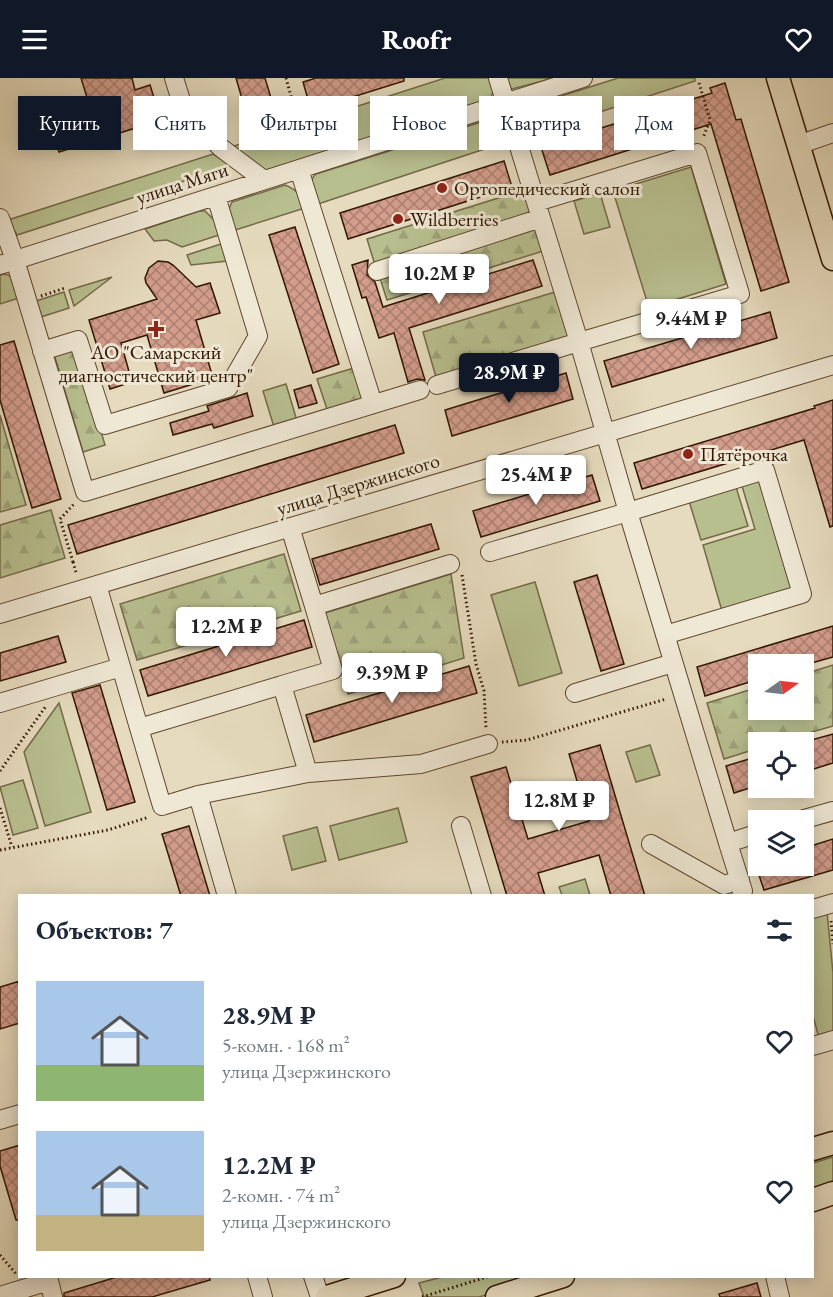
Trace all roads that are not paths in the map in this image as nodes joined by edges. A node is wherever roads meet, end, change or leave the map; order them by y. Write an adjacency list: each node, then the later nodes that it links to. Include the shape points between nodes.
1 (174, 78): 12 (street, via 183,107 220,147)
2 (498, 78): 5 (street)
3 (584, 78): 6 (street, улица Мяги)
4 (778, 78): 9 (main road)
5 (503, 96)
6 (527, 96)
7 (479, 111): 11 (street, улица Мяги)
8 (833, 133): 9 (street)
9 (798, 145): 16 (main road)
10 (520, 150): 14 (street)
11 (298, 169): 12 (street, улица Мяги); 22 (street)
12 (264, 180): 13 (street, улица Мяги)
13 (216, 196): 17 (street, улица Мяги); 20 (street, via 258,336 228,388 105,425 78,340)
14 (539, 210): 18 (street); 19 (street); 19 (street, via 697,153 740,294)
15 (0, 218): 17 (street)
16 (833, 259)
17 (8, 262): 20 (street)
18 (377, 271)
19 (579, 342): 22 (street); 23 (street)
20 (42, 351): 22 (street, via 85,492)
21 (833, 365): 23 (street, улица Дзержинского)
22 (373, 404)
23 (605, 433): 24 (street); 25 (street, улица Дзержинского)
24 (628, 512): 26 (street); 31 (street); 31 (street, via 765,470 779,515 802,594)
25 (290, 527): 28 (street, улица Дзержинского); 29 (street)
26 (490, 552)
27 (450, 564): 29 (street)
28 (98, 585): 30 (street, улица Дзержинского); 33 (street)
29 (314, 606): 34 (street, via 333,670)
30 (0, 614)
31 (665, 635): 32 (street)
32 (673, 663): 35 (street); 45 (street)
33 (121, 667): 36 (street); 37 (street)
34 (282, 685): 37 (street); 39 (street)
35 (575, 693)
36 (0, 703)
37 (139, 728): 40 (street, via 162,806)
38 (488, 744): 39 (street, via 421,764)
39 (308, 772): 40 (street)
40 (198, 795): 48 (street)
41 (833, 811): 42 (street)
42 (814, 816)
43 (460, 826): 49 (street)
44 (748, 837): 45 (street)
45 (728, 843): 47 (street)
46 (651, 844): 47 (street, via 724,885)
47 (740, 888)
48 (226, 894)
49 (481, 894)
50 (833, 1040): 51 (street)
51 (814, 1046)
52 (18, 1115): 53 (street)
53 (0, 1120)
54 (833, 1143): 55 (main road)
55 (814, 1149)
56 (833, 1194): 57 (main road)
57 (814, 1200)
58 (258, 1278): 65 (street)
59 (315, 1278): 66 (street)
60 (388, 1278): 67 (main road)
61 (557, 1278): 68 (main road)
62 (775, 1278): 69 (street)
63 (55, 1285): 64 (street)
64 (0, 1296)
65 (263, 1297)
66 (320, 1297)
67 (327, 1297)
68 (497, 1297)
69 (780, 1297)

